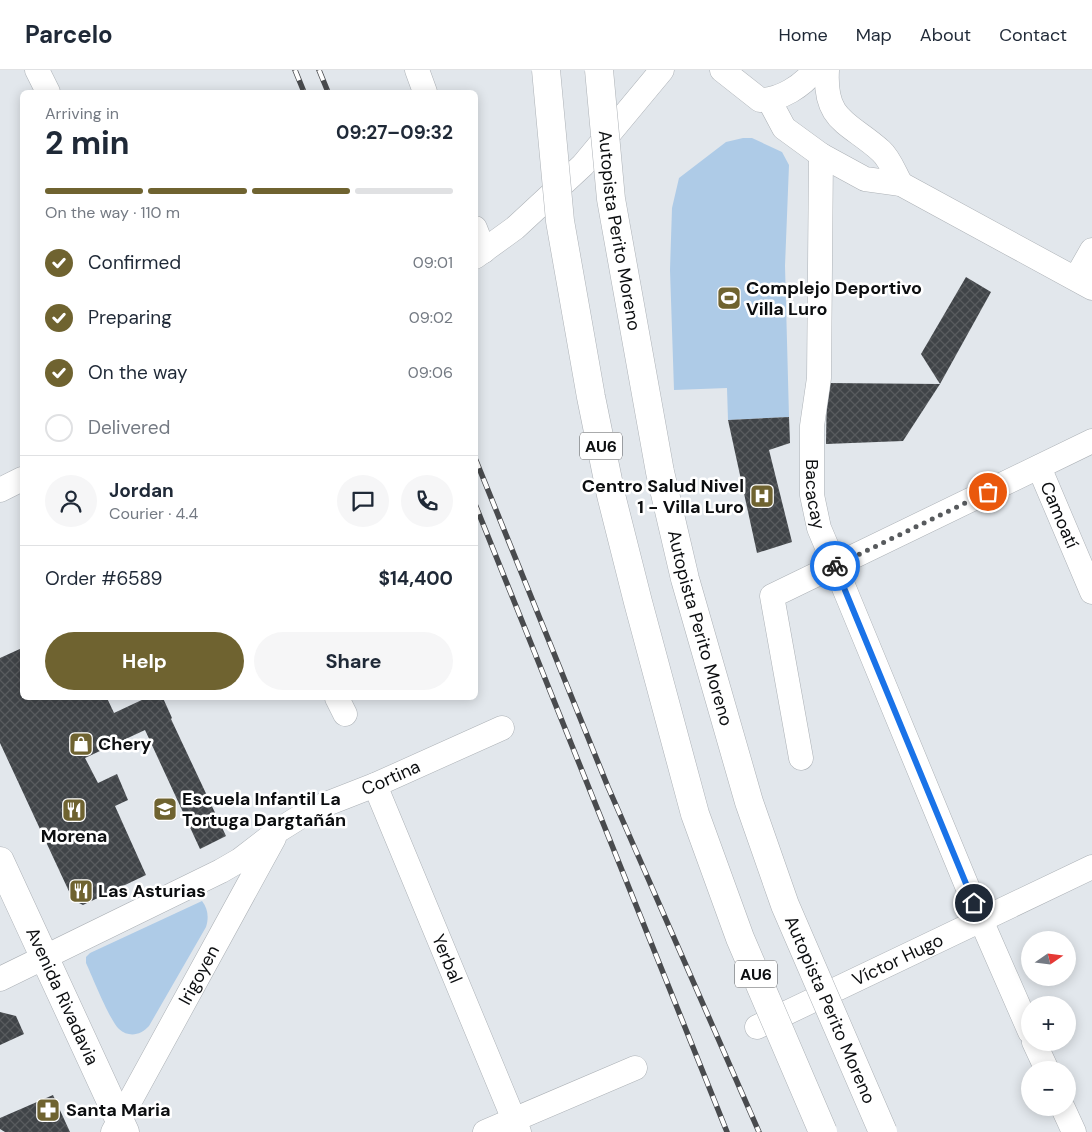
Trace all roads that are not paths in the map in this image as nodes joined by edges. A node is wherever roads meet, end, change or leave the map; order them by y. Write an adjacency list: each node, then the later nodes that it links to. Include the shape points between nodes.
1 (37, 70): 9 (street)
2 (417, 70): 10 (street)
3 (546, 70): 41 (main road, AU6, bridge, via 560,222 606,475 638,602 695,814 740,938)
4 (599, 70): 42 (main road, Autopista Perito Moreno, bridge, via 611,199 660,472 685,579 749,802 785,905)
5 (662, 70): 15 (street, via 583,165 515,228)
6 (722, 70): 11 (street, via 760,100)
7 (815, 70): 11 (street, via 796,87)
8 (827, 70): 13 (street, via 828,98 833,109 843,122 883,152)
9 (47, 90)
10 (424, 90)
11 (769, 100): 12 (street, via 784,128)
12 (821, 156): 13 (street, via 865,179); 21 (street, Bacacay, via 819,378 812,426 812,495 819,528)
13 (901, 184): 16 (street)
14 (1092, 250): 16 (street)
15 (479, 254)
16 (1084, 283)
17 (1092, 441): 18 (street)
18 (1039, 467): 21 (street); 22 (street, Camoatí)
19 (20, 480): 20 (street)
20 (0, 490)
21 (835, 566): 24 (street, via 772,596); 31 (street, Bacacay)
22 (1092, 592)
23 (502, 728): 25 (street, Cortina)
24 (801, 758)
25 (375, 785): 26 (street, Cortina, via 311,810); 38 (street, Yerbal)
26 (278, 830): 29 (street, Cortina); 30 (street, Irigoyen)
27 (0, 861): 32 (main road, Avenida Rivadavia)
28 (1092, 867): 31 (street, Víctor Hugo)
29 (221, 871): 30 (street, via 236,876 243,888); 32 (street, Cortina)
30 (242, 896): 39 (street, Irigoyen)
31 (981, 920): 34 (street, Bacacay); 35 (street, Víctor Hugo)
32 (45, 957): 33 (street, Cortina); 39 (main road, Avenida Rivadavia)
33 (0, 979)
34 (1021, 1011)
35 (757, 1027)
36 (636, 1068): 38 (street)
37 (1067, 1116): 43 (street)
38 (517, 1126): 40 (street)
39 (120, 1128)
40 (485, 1132)
41 (823, 1132)
42 (883, 1132)
43 (1074, 1132)

